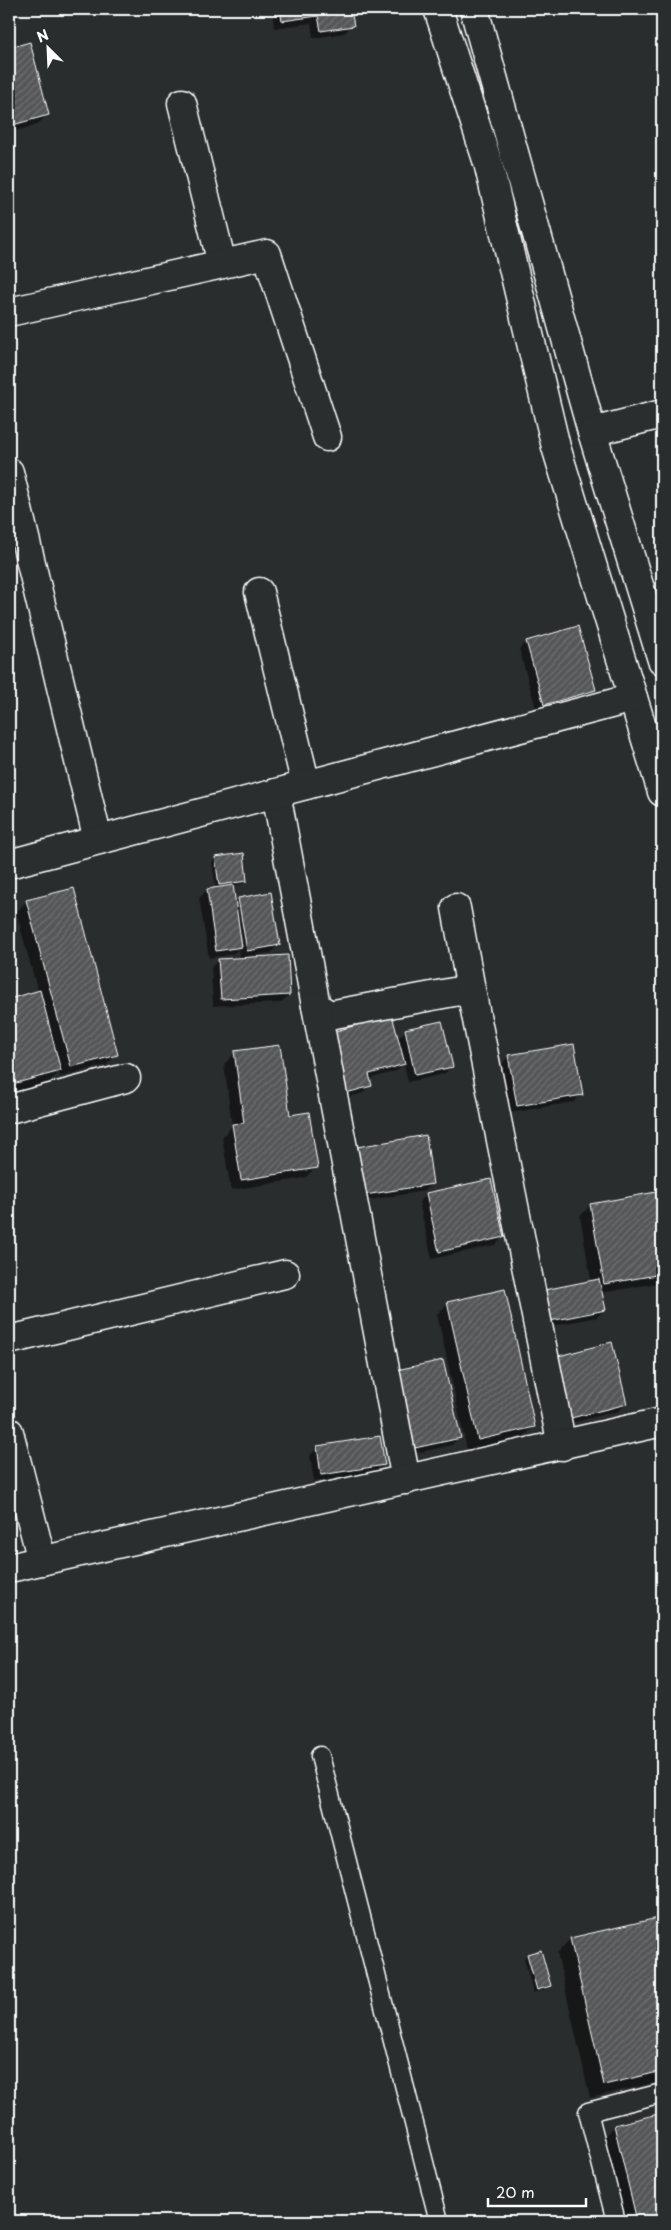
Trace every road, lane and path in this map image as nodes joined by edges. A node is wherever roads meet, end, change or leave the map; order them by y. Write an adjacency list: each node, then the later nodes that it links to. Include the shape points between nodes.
1 (438, 9): 5 (street)
2 (474, 9): 4 (street)
3 (182, 103): 6 (street)
4 (515, 156): 5 (street); 9 (street)
5 (488, 163): 14 (street, via 556,447)
6 (222, 264): 7 (street); 10 (street, via 267,254)
7 (9, 312)
8 (662, 414): 9 (street)
9 (592, 432): 13 (street)
10 (327, 437)
11 (9, 472): 18 (street)
12 (259, 592): 15 (street)
13 (662, 660)
14 (633, 698): 15 (street); 16 (street)
15 (306, 785): 17 (street)
16 (662, 792)
17 (276, 793): 18 (street); 22 (street)
18 (98, 840): 19 (street)
19 (9, 864)
20 (456, 908): 21 (street)
21 (472, 996): 22 (street, via 459,991 329,1015); 29 (street)
22 (316, 1006): 30 (street)
23 (126, 1078): 24 (street)
24 (9, 1110)
25 (285, 1274): 26 (street)
26 (9, 1340)
27 (662, 1422): 29 (street)
28 (9, 1432): 31 (street)
29 (562, 1446): 30 (street)
30 (406, 1480): 31 (street)
31 (42, 1561): 32 (street)
32 (9, 1568)
33 (320, 1756): 35 (lane)
34 (662, 2093): 36 (lane, via 588,2112)
35 (439, 2221)
36 (616, 2221)

